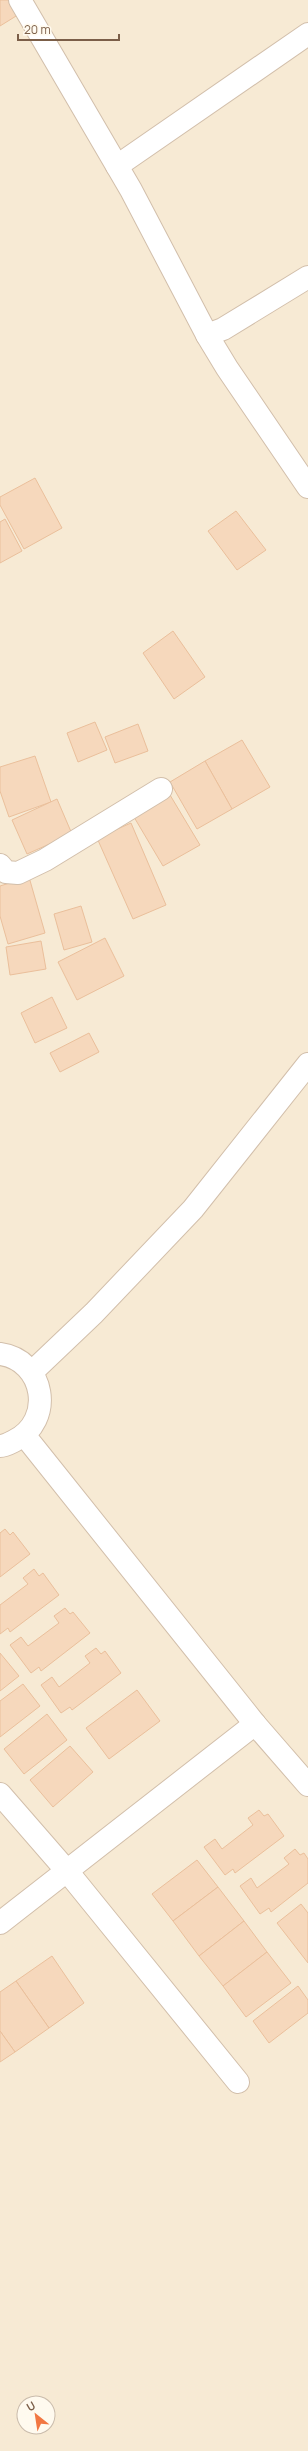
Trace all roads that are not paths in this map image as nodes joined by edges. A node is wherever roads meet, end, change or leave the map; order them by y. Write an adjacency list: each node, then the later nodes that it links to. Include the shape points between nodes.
1 (20, 0): 3 (street)
2 (308, 34): 3 (street)
3 (117, 166): 5 (street)
4 (308, 277): 5 (street, via 223,329)
5 (207, 335): 6 (street)
6 (308, 487)
7 (161, 789): 8 (street, via 45,860 18,873 6,872)
8 (0, 865)
9 (308, 1064): 11 (street, via 193,1209 94,1313)
10 (0, 1354): 11 (street, via 24,1364)
11 (32, 1372): 12 (street, via 41,1394 41,1405 38,1416)
12 (25, 1436): 13 (street); 14 (street)
13 (1, 1447)
14 (255, 1724): 15 (street); 17 (street)
15 (308, 1785)
16 (0, 1794): 17 (street)
17 (68, 1871): 18 (street); 19 (street)
18 (0, 1923)
19 (238, 2082)

